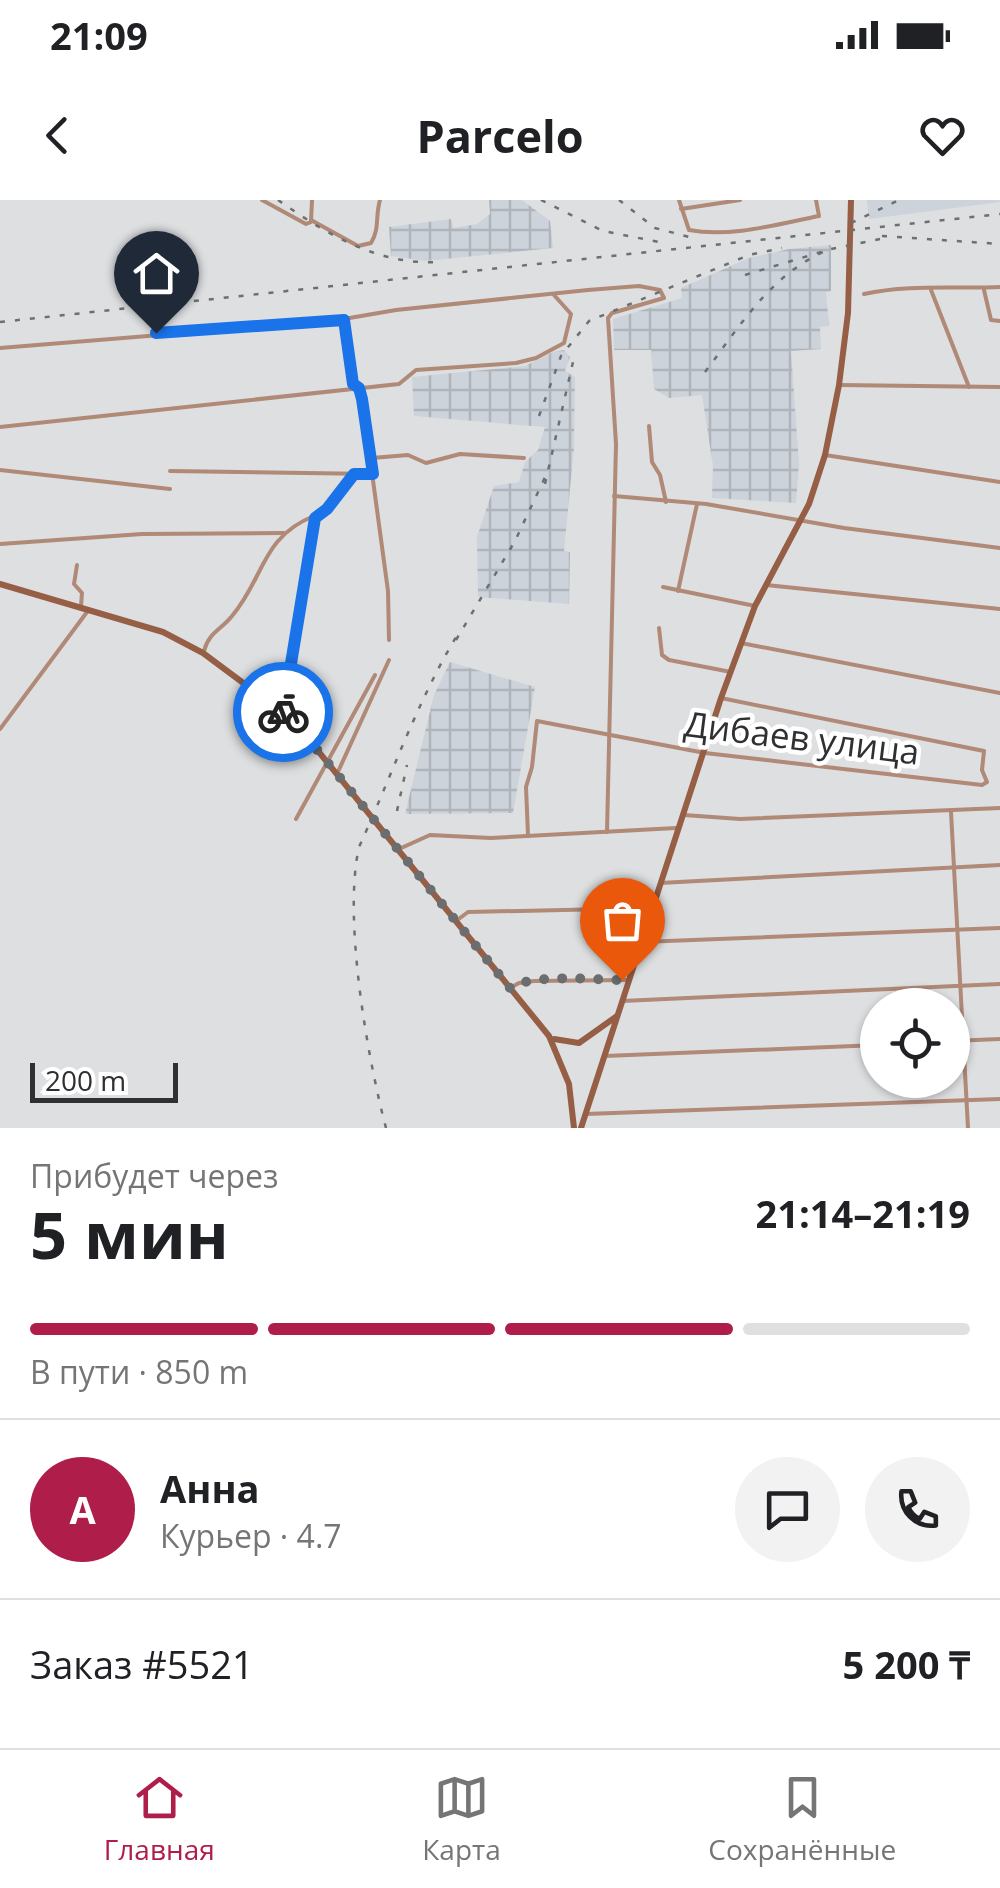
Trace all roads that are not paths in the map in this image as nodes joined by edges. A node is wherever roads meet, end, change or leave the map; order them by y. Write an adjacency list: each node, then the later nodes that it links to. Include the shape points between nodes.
1 (262, 200): 9 (street)
2 (312, 200): 9 (street)
3 (380, 200): 9 (street, via 380,229 371,244 358,246)
4 (678, 200): 8 (street)
5 (740, 200): 8 (street)
6 (816, 200): 8 (street, via 818,216 719,232 689,230)
7 (851, 200): 18 (main road)
8 (681, 209)
9 (308, 222)
10 (1000, 287): 11 (street)
11 (984, 288): 12 (street); 16 (street, via 991,320)
12 (931, 290): 13 (street); 19 (street)
13 (864, 294)
14 (554, 295): 15 (street); 21 (street, via 570,314 560,347 516,363 416,370 399,384); 33 (street, via 629,287 660,290 664,298 612,313 608,327)
15 (344, 320): 17 (street); 21 (street)
16 (1000, 322)
17 (0, 348)
18 (839, 385): 19 (street); 24 (main road)
19 (969, 387): 20 (street)
20 (1000, 387)
21 (359, 388): 23 (street); 25 (street)
22 (649, 426): 34 (street)
23 (0, 427)
24 (825, 454): 31 (street); 37 (main road)
25 (370, 458): 26 (street); 30 (street)
26 (524, 458)
27 (0, 470): 32 (street)
28 (170, 471): 29 (street)
29 (354, 474): 30 (street); 36 (street)
30 (373, 474): 50 (street)
31 (1000, 482)
32 (170, 489)
33 (614, 496): 34 (street); 60 (street)
34 (666, 502): 35 (street)
35 (697, 504): 37 (street); 45 (street)
36 (318, 514): 38 (street); 58 (street)
37 (801, 520): 40 (street); 43 (main road)
38 (284, 533): 39 (street); 52 (street)
39 (0, 544)
40 (1000, 548)
41 (77, 565): 47 (street, via 74,584)
42 (0, 584): 47 (main road)
43 (766, 585): 46 (main road); 48 (street)
44 (663, 587): 45 (street)
45 (678, 590): 46 (street)
46 (755, 606): 51 (main road)
47 (85, 607): 52 (main road, via 163,632); 59 (street)
48 (1000, 609)
49 (659, 628): 54 (street, Дибаев улица, via 662,655 670,660)
50 (389, 640)
51 (741, 643): 54 (main road); 56 (street)
52 (203, 653): 58 (main road)
53 (389, 660): 63 (street)
54 (731, 672): 57 (main road)
55 (375, 676): 62 (street)
56 (1000, 693)
57 (721, 698): 61 (main road); 61 (street, Дибаев улица, via 984,750 987,782)
58 (282, 719): 62 (main road)
59 (0, 729)
60 (610, 732): 61 (street, Дибаев улица); 69 (street); 70 (street, Дибаев улица, via 537,721 526,787)
61 (705, 753): 66 (main road)
62 (327, 764): 63 (main road); 67 (street)
63 (337, 774): 71 (main road)
64 (1000, 808): 65 (street)
65 (951, 812): 66 (street); 73 (street)
66 (684, 815): 68 (main road)
67 (296, 818)
68 (679, 828): 69 (street); 74 (main road)
69 (608, 832): 70 (street)
70 (528, 835): 71 (street, via 430,835)
71 (399, 849): 76 (main road)
72 (1000, 865): 73 (street)
73 (955, 866): 74 (street); 78 (street)
74 (660, 884): 75 (main road)
75 (652, 908): 76 (street, via 468,912); 79 (main road)
76 (456, 920): 83 (main road)
77 (1000, 928): 78 (street)
78 (957, 930): 79 (street); 82 (street)
79 (641, 942): 80 (main road)
80 (628, 980): 83 (street, via 534,981); 84 (main road)
81 (1000, 984): 82 (street)
82 (961, 986): 84 (street)
83 (510, 988): 86 (main road)
84 (622, 1002): 85 (main road)
85 (618, 1016): 86 (main road, via 579,1042); 90 (main road)
86 (549, 1036): 94 (main road)
87 (1000, 1039): 88 (street)
88 (970, 1041)
89 (860, 1047): 90 (street)
90 (605, 1056): 93 (main road)
91 (1000, 1098): 92 (street)
92 (966, 1099): 93 (street); 95 (street)
93 (586, 1114): 94 (main road)
94 (577, 1128)
95 (968, 1128)

